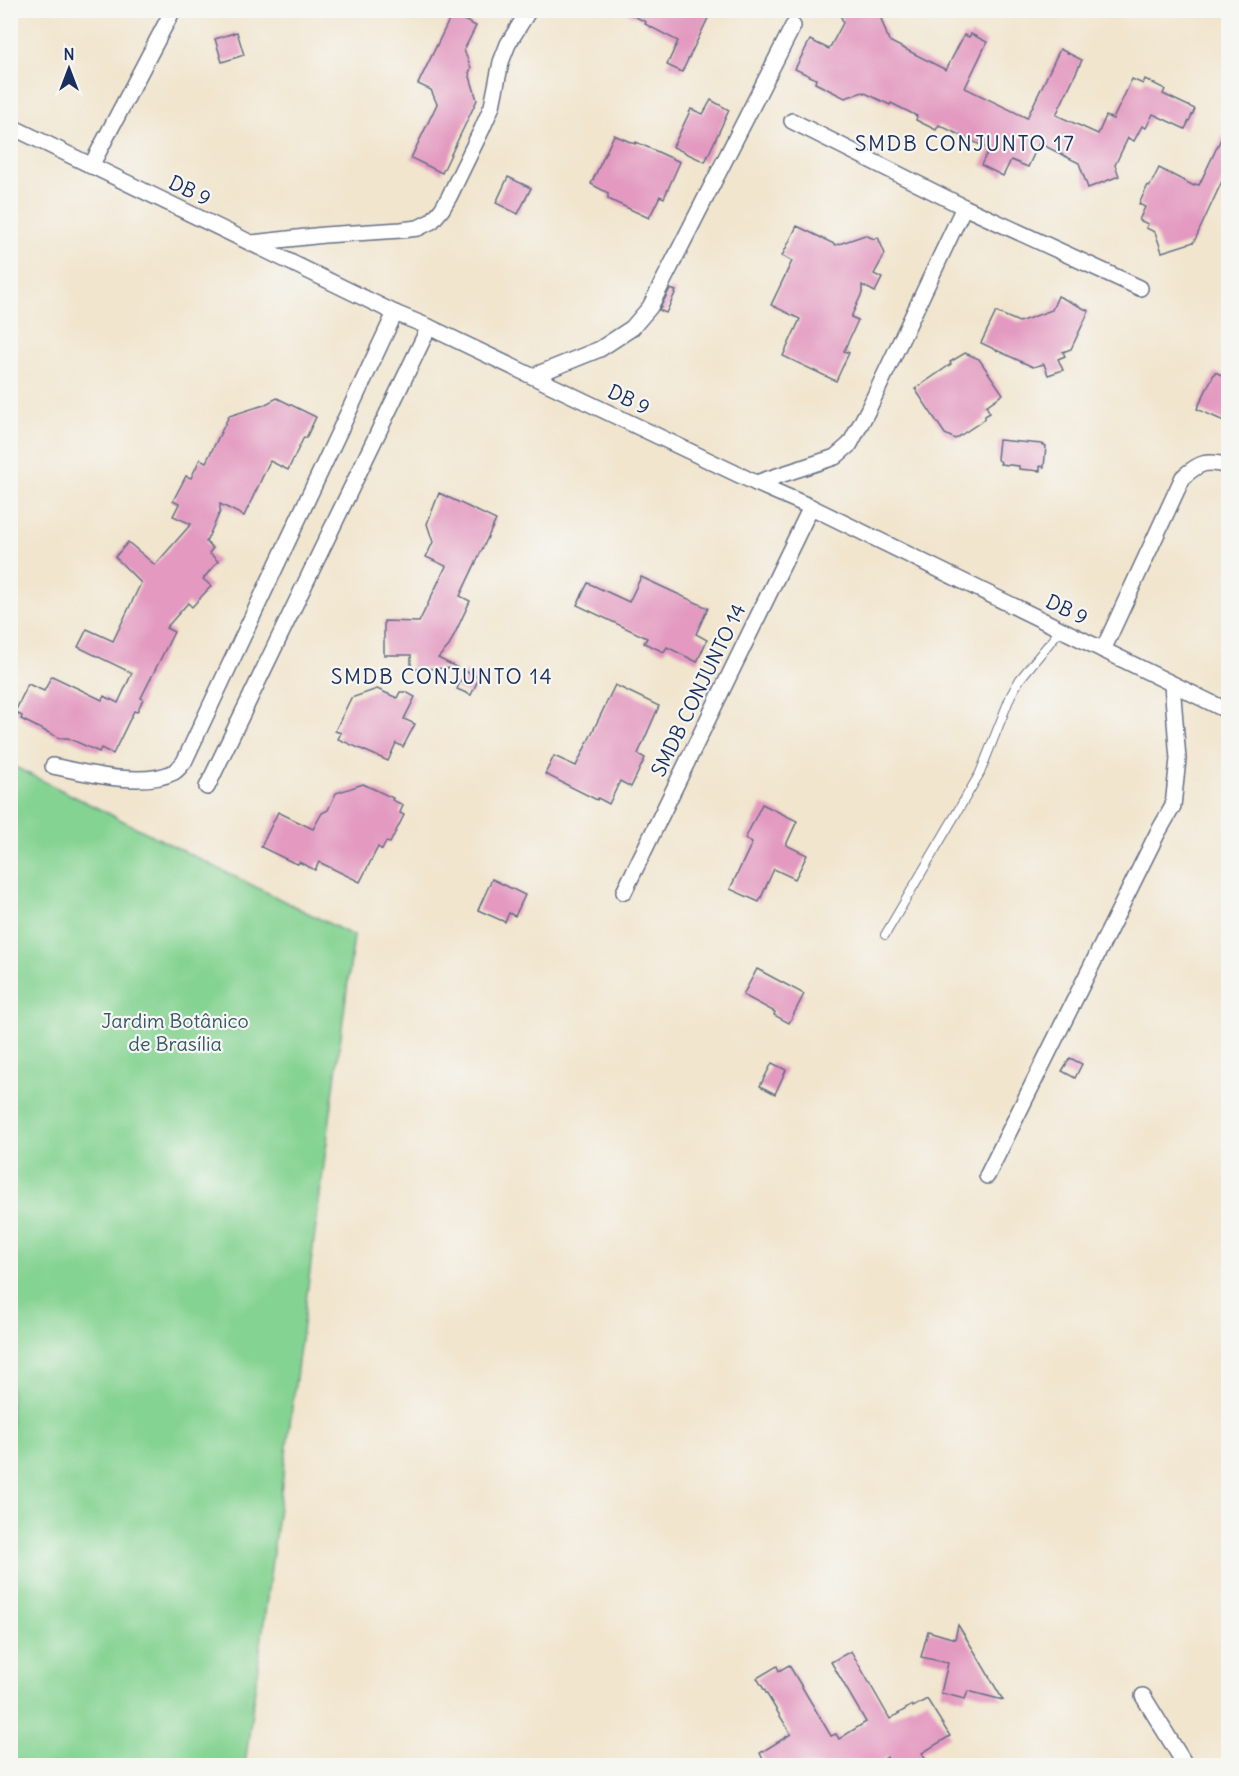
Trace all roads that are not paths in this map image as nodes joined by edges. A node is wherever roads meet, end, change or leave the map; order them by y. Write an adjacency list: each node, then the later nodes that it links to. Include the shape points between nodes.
1 (172, 10): 6 (street)
2 (529, 10): 8 (street, via 508,44 482,129 449,197 432,221 401,231)
3 (793, 26): 12 (street, via 650,307 632,328 600,349)
4 (792, 121): 7 (street)
5 (10, 126): 6 (street, DB 9)
6 (91, 166): 8 (street, DB 9)
7 (964, 207): 9 (street); 14 (street, via 850,444 835,457)
8 (252, 243): 10 (street, DB 9)
9 (1140, 288)
10 (394, 314): 11 (street, DB 9); 20 (street, via 184,762 176,771 148,778 98,776)
11 (429, 327): 12 (street, DB 9); 21 (street)
12 (533, 376): 14 (street, DB 9)
13 (1228, 466): 17 (street, via 1213,462 1195,466 1183,477)
14 (756, 483): 15 (street, DB 9)
15 (810, 507): 16 (street, DB 9); 22 (street, SMDB CONJUNTO 14)
16 (1061, 629): 17 (street, DB 9); 23 (lane, via 1020,679 980,773)
17 (1103, 650): 18 (street, DB 9)
18 (1172, 684): 19 (street, DB 9); 24 (street, via 1178,759 1173,806)
19 (1228, 711)
20 (53, 766)
21 (207, 787)
22 (624, 892)
23 (885, 935)
24 (987, 1176)
25 (1143, 1696): 26 (street)
26 (1186, 1766)

